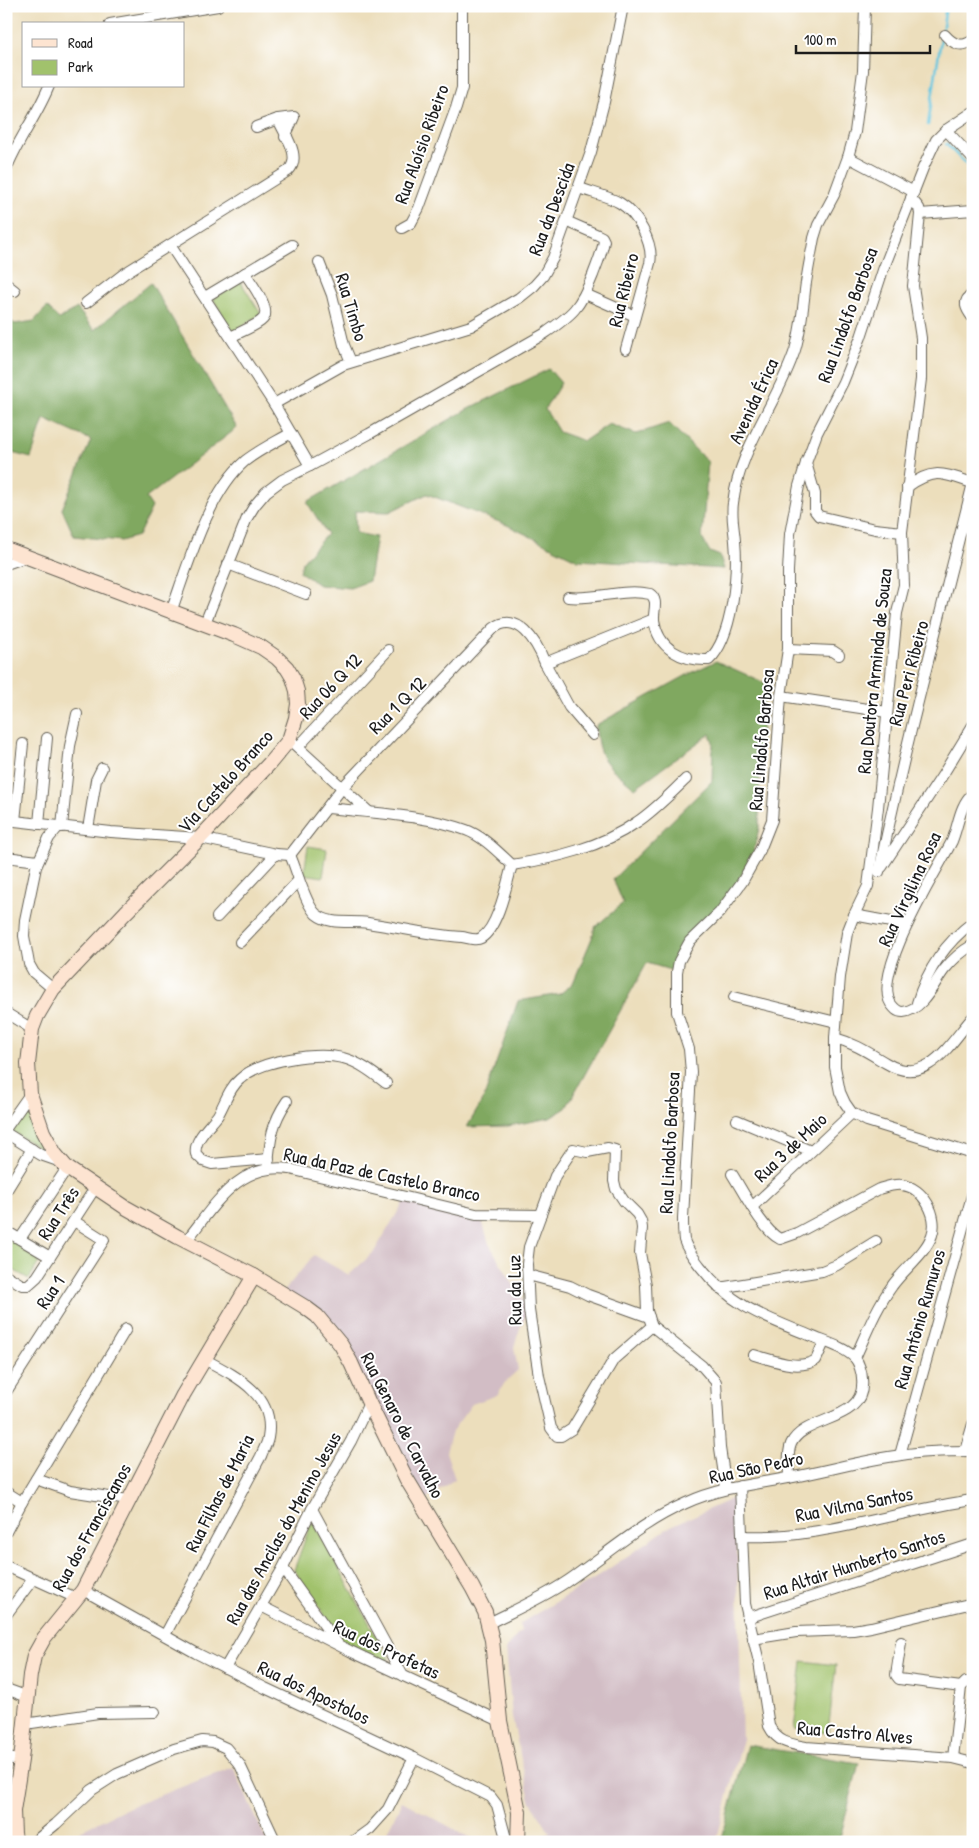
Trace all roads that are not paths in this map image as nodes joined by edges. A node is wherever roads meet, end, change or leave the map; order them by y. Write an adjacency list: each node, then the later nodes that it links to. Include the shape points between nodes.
1 (218, 6): 5 (street)
2 (462, 6): 22 (street, Rua Aloísio Ribeiro, via 463,78 459,99 411,224)
3 (623, 6): 17 (street, Rua da Descida, via 604,102)
4 (865, 6): 14 (street, via 862,71 855,132)
5 (122, 22)
6 (945, 35): 7 (street, via 960,45)
7 (973, 40)
8 (48, 88): 16 (street)
9 (973, 112): 12 (street)
10 (278, 119): 11 (street); 13 (street); 13 (street, via 294,117)
11 (256, 127)
12 (946, 130): 15 (street); 18 (street, Rua Lindolfo Barbosa, via 936,140)
13 (286, 136): 23 (street, via 294,160 288,171)
14 (848, 157): 18 (street); 52 (street, Avenida Érica, via 814,238 795,349 739,476 732,505 735,590 715,655 710,660 699,660 669,650 659,636)
15 (973, 159)
16 (6, 170)
17 (579, 188): 21 (street, Rua da Descida); 33 (street, Rua Ribeiro, via 626,207 650,244 650,263)
18 (912, 195): 20 (street); 40 (street, Rua Lindolfo Barbosa, via 882,270 861,337)
19 (973, 210): 20 (street)
20 (920, 214): 43 (street, Rua Doutora Arminda de Souza, via 913,286 921,338 921,379)
21 (566, 221): 29 (street, via 598,234 604,241); 37 (street, Rua da Descida, via 549,268 519,298 472,326)
22 (402, 228)
23 (170, 245): 31 (street); 32 (street)
24 (292, 245): 26 (street)
25 (319, 262): 37 (street, Rua Timbo)
26 (244, 273): 31 (street); 35 (street, via 265,306 266,314 262,320)
27 (6, 284): 28 (street)
28 (15, 291)
29 (585, 294): 33 (street); 41 (street, via 570,315 544,334)
30 (973, 294): 34 (street, via 965,303)
31 (205, 297): 35 (street)
32 (86, 303)
33 (635, 316): 36 (street, Rua Ribeiro)
34 (973, 318)
35 (231, 337): 38 (street)
36 (626, 349)
37 (351, 362): 38 (street, Rua da Descida)
38 (274, 404): 39 (street)
39 (291, 433): 41 (street); 51 (street, via 245,462 223,486 209,512)
40 (806, 463): 44 (street, via 815,494 815,511 819,516); 54 (street, Rua Lindolfo Barbosa, via 790,534)
41 (310, 466): 48 (street, via 282,480 255,505)
42 (973, 483): 43 (street, via 931,474); 82 (street, Rua Peri Ribeiro, via 897,783)
43 (907, 487): 44 (street, Rua Doutora Arminda de Souza)
44 (902, 532): 59 (street, Rua Doutora Arminda de Souza, via 904,585 897,613)
45 (6, 549): 46 (main road, Via Castelo Branco)
46 (26, 557): 47 (street); 51 (main road, Via Castelo Branco)
47 (6, 564)
48 (228, 564): 49 (street); 53 (street)
49 (306, 594)
50 (568, 597): 52 (street, via 618,592 650,594 655,600)
51 (171, 612): 53 (main road, Via Castelo Branco)
52 (654, 619): 57 (street)
53 (205, 623): 64 (main road, Via Castelo Branco, via 261,648 287,668 297,691)
54 (788, 649): 56 (street, via 833,650); 58 (street, Rua Lindolfo Barbosa)
55 (388, 650): 64 (street, Rua 06 Q 12)
56 (840, 655)
57 (545, 663): 62 (street, via 569,707); 68 (street, Rua 1 Q 12, via 536,644 518,625 506,622 494,628)
58 (781, 696): 59 (street); 126 (street, Rua Lindolfo Barbosa, via 774,809 768,833 731,899 685,948 677,972 677,1012 689,1049 691,1072 683,1234 692,1257)
59 (887, 712): 84 (street, Rua Doutora Arminda de Souza)
60 (77, 714): 74 (street)
61 (973, 725): 82 (street)
62 (593, 735)
63 (47, 738): 73 (street)
64 (293, 743): 68 (street); 76 (main road, Via Castelo Branco)
65 (23, 744): 72 (street)
66 (102, 768): 75 (street, via 96,780)
67 (686, 779): 81 (street, via 637,822 604,840 569,853)
68 (342, 788): 70 (street, Rua 1 Q 12); 71 (street)
69 (973, 793): 88 (street, Rua Virgilina Rosa, via 960,812 951,842)
70 (328, 808): 71 (street); 78 (street, Rua 1 Q 12)
71 (369, 812): 81 (street, via 466,830)
72 (11, 820): 73 (street)
73 (40, 824): 74 (street)
74 (60, 827): 75 (street); 80 (street)
75 (88, 829): 76 (street)
76 (200, 838): 77 (street); 91 (main road, Via Castelo Branco)
77 (276, 854): 78 (street); 86 (street)
78 (290, 855): 83 (street)
79 (6, 857): 80 (street)
80 (38, 861): 91 (street, via 24,936 29,964)
81 (512, 865): 83 (street, via 499,911 490,928 477,939 325,918 315,913)
82 (878, 872): 84 (street)
83 (299, 880): 89 (street)
84 (868, 886): 85 (street, Rua Doutora Arminda de Souza)
85 (854, 915): 88 (street); 96 (street, Rua Doutora Arminda de Souza, via 843,953)
86 (217, 917)
87 (973, 922): 93 (street, via 932,966)
88 (907, 924): 93 (street, Rua Virgilina Rosa, via 892,967 887,995 893,1007 900,1012)
89 (240, 942)
90 (973, 945): 93 (street, via 945,968)
91 (53, 989): 97 (main road, Via Castelo Branco)
92 (734, 997): 96 (street)
93 (916, 1006)
94 (6, 1013): 97 (street)
95 (973, 1017): 98 (street, via 938,1058 912,1071 896,1068)
96 (836, 1022): 98 (street, Rua Doutora Arminda de Souza)
97 (32, 1028): 100 (main road, Via Castelo Branco, via 28,1064)
98 (835, 1038): 102 (street, Rua Doutora Arminda de Souza, via 836,1079)
99 (386, 1083): 109 (street, via 366,1068 344,1058 325,1056 264,1066 249,1072 238,1080 195,1148 199,1159 212,1164)
100 (30, 1094): 104 (street); 110 (main road, Via Castelo Branco, via 43,1132)
101 (287, 1101): 109 (street, via 275,1122)
102 (852, 1113): 107 (street, Rua 3 de Maio); 108 (street, via 867,1121)
103 (737, 1120): 107 (street)
104 (6, 1128)
105 (6, 1133): 106 (street)
106 (32, 1149): 110 (street); 112 (street)
107 (811, 1151): 115 (street, Rua 3 de Maio)
108 (973, 1154)
109 (268, 1164): 116 (street, Rua da Paz de Castelo Branco, via 476,1214); 120 (street, Rua da Paz de Castelo Branco, via 224,1192)
110 (64, 1165): 113 (main road, Rua Genaro de Carvalho); 119 (street)
111 (732, 1174): 115 (street)
112 (8, 1184)
113 (95, 1188): 117 (street, Rua Três); 120 (main road, Rua Genaro de Carvalho)
114 (973, 1192): 137 (street, Rua Antônio Rumuros)
115 (752, 1207): 131 (street, via 772,1234 780,1239 891,1185 908,1186 930,1208 934,1226 930,1240 886,1295)
116 (541, 1215): 124 (street, Rua da Luz, via 529,1247); 127 (street, Rua da Luz, via 558,1171 573,1149 587,1152 615,1150 616,1189 641,1221 640,1253)
117 (74, 1220): 122 (street, Rua Três); 133 (street, Rua 1, via 104,1240)
118 (6, 1231): 119 (street)
119 (20, 1239): 122 (street)
120 (186, 1241): 125 (main road, Rua Genaro de Carvalho)
121 (876, 1241): 126 (street, via 837,1266 822,1271)
122 (50, 1257): 123 (street, Rua Três, via 28,1285)
123 (6, 1275)
124 (528, 1275): 127 (street, via 570,1286); 127 (street, Rua da Luz, via 529,1310 539,1376 550,1428 557,1436 572,1429 614,1359)
125 (254, 1276): 132 (main road, Rua dos Franciscanos); 134 (main road, Rua Genaro de Carvalho, via 317,1316 351,1363)
126 (719, 1288): 129 (street, Rua Lindolfo Barbosa, via 746,1308)
127 (650, 1321): 141 (street, via 716,1382)
128 (126, 1329): 139 (street)
129 (824, 1342): 130 (street, via 816,1360 804,1364); 131 (street, Rua Lindolfo Barbosa)
130 (754, 1355)
131 (855, 1358): 138 (street, via 862,1379 860,1397 847,1410 795,1438 789,1454)
132 (204, 1359): 143 (main road, Rua dos Franciscanos); 159 (street, Rua Filhas de Maria, via 242,1381 263,1402 268,1412 268,1438)
133 (6, 1392)
134 (369, 1403): 146 (street, Rua das Ancilas do Menino Jesus); 158 (main road, Rua Genaro de Carvalho, via 406,1478 481,1602)
135 (973, 1424): 136 (street)
136 (969, 1451): 137 (street, Rua São Pedro)
137 (900, 1455): 138 (street, Rua São Pedro)
138 (789, 1478): 140 (street, Rua São Pedro)
139 (36, 1480): 143 (street, via 70,1491); 145 (street)
140 (740, 1486): 141 (street, Rua São Pedro); 148 (street, Rua Castro Alves)
141 (726, 1488): 158 (street, Rua São Pedro, via 686,1503 645,1525 565,1583)
142 (6, 1492): 145 (street)
143 (128, 1500): 153 (main road, Rua dos Franciscanos)
144 (973, 1500): 148 (street, Rua Vilma Santos, via 796,1535)
145 (22, 1502): 147 (street)
146 (312, 1509): 151 (street, Rua das Ancilas do Menino Jesus); 164 (street)
147 (6, 1532)
148 (742, 1536): 157 (street, Rua Castro Alves)
149 (973, 1544): 157 (street, Rua Altair Humberto Santos)
150 (6, 1566): 152 (street, Rua dos Apostolos)
151 (283, 1568): 155 (street, Rua das Ancilas do Menino Jesus); 162 (street)
152 (33, 1579): 153 (street, Rua dos Apostolos); 156 (street)
153 (80, 1594): 159 (street, Rua dos Apostolos); 168 (main road, Rua dos Franciscanos, via 38,1649)
154 (973, 1603): 160 (street, via 853,1630 796,1632)
155 (260, 1606): 162 (street, Rua dos Profetas); 163 (street, Rua das Ancilas do Menino Jesus)
156 (6, 1615)
157 (747, 1618): 160 (street, Rua Castro Alves)
158 (489, 1623): 170 (main road, Rua Genaro de Carvalho)
159 (165, 1636): 163 (street, Rua dos Apostolos)
160 (753, 1639): 174 (street, Rua Castro Alves, via 769,1726 777,1739 822,1749)
161 (901, 1642): 166 (street, via 896,1675 899,1678)
162 (339, 1646): 164 (street, Rua dos Profetas)
163 (225, 1668): 173 (street, Rua dos Apostolos)
164 (403, 1676): 170 (street, Rua dos Profetas)
165 (973, 1683): 166 (street, via 966,1682)
166 (961, 1687): 174 (street)
167 (6, 1689): 168 (street)
168 (28, 1697): 171 (main road, Rua dos Franciscanos)
169 (155, 1712): 171 (street, via 98,1713)
170 (500, 1721): 182 (main road, Rua Genaro de Carvalho, via 519,1812)
171 (26, 1724): 175 (main road, Rua dos Franciscanos)
172 (6, 1758): 175 (street)
173 (414, 1758): 180 (street, via 388,1809 370,1829); 181 (street, Rua dos Apostolos, via 491,1797 497,1805)
174 (953, 1758): 176 (street, Rua Castro Alves)
175 (21, 1760): 177 (main road, Rua dos Franciscanos)
176 (973, 1763)
177 (12, 1836)
178 (34, 1842): 179 (street, via 92,1790 117,1774 202,1740 226,1748 240,1764)
179 (276, 1842)
180 (352, 1842)
181 (507, 1842)
182 (518, 1842)

